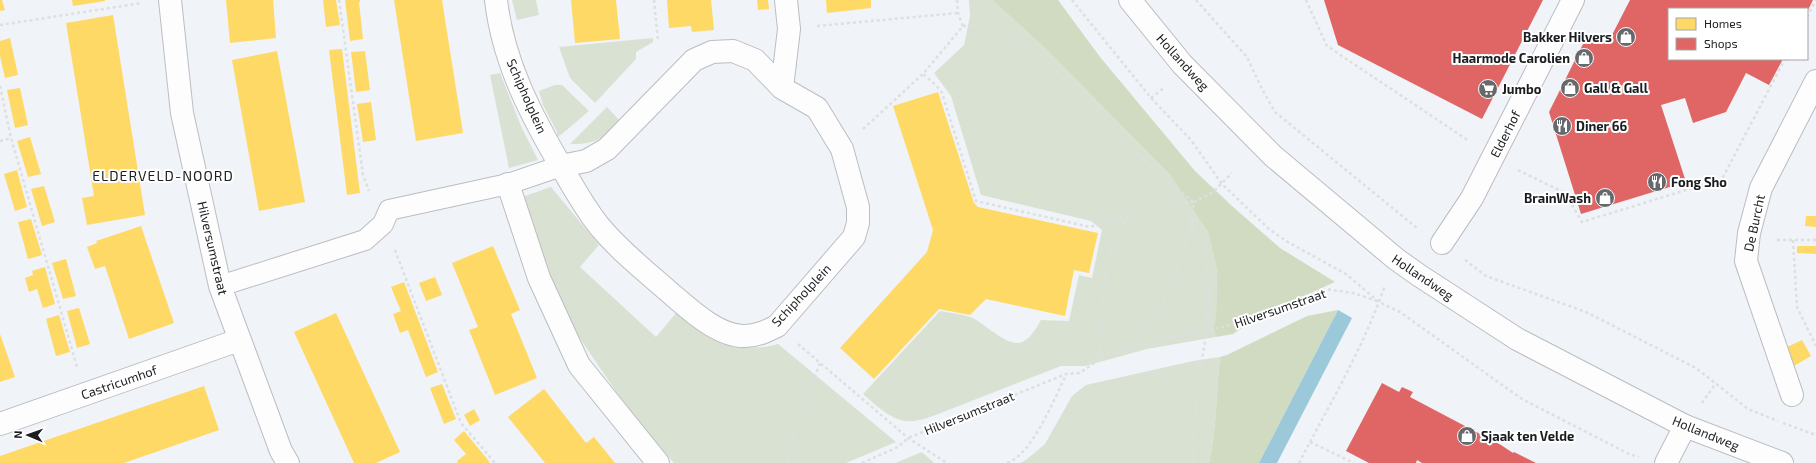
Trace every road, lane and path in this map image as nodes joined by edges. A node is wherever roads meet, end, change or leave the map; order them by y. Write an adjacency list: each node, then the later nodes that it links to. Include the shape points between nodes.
1 (170, 0): 41 (street, Hilversumstraat, via 182,113)
2 (340, 0): 36 (path, via 363,175)
3 (496, 0): 29 (street, Schipholplein, via 513,70 533,118)
4 (654, 0): 19 (path)
5 (786, 0): 18 (street)
6 (957, 0): 14 (path)
7 (1072, 0): 32 (path, via 1151,98 1191,140)
8 (1130, 0): 54 (street, Hollandweg, via 1182,64 1273,156 1396,259 1517,338)
9 (1196, 0): 40 (path, via 1247,57 1275,112 1410,224)
10 (1306, 0): 28 (path, via 1327,46)
11 (1573, 0): 28 (street, Elderhof)
12 (1816, 0): 15 (path)
13 (145, 2): 16 (path)
14 (958, 13): 17 (path); 18 (path)
15 (1808, 14)
16 (0, 25)
17 (963, 26): 21 (path); 33 (path, via 990,27 1030,47 1092,106 1128,146)
18 (789, 28): 24 (street)
19 (658, 41)
20 (1784, 60): 28 (path, via 1722,179 1582,222 1564,193)
21 (923, 74): 27 (path); 34 (path, via 942,93 976,201 1090,227)
22 (1816, 81): 37 (street, De Burcht, via 1761,188)
23 (0, 86): 25 (path)
24 (782, 88): 27 (street, Schipholplein, via 817,108); 29 (street, Schipholplein, via 755,60 733,51 712,52 694,60 607,149 586,161)
25 (11, 138): 26 (path); 51 (path)
26 (0, 141)
27 (842, 149): 43 (street, Schipholplein, via 858,207 858,223 854,237)
28 (1493, 158): 40 (street, Elderhof, via 1472,198)
29 (561, 166): 31 (lane); 43 (street, Schipholplein, via 599,226 624,252 692,311 718,329 744,336 762,334)
30 (1232, 173): 32 (path)
31 (508, 184): 36 (lane, via 389,210); 61 (street, via 539,278 579,365)
32 (1222, 184): 33 (path, via 1212,193); 42 (path, via 1269,229 1346,274)
33 (1194, 202): 34 (path, via 1169,204); 35 (path)
34 (1128, 216): 48 (path, via 1120,228 1106,274 1101,304)
35 (1191, 219): 44 (path, via 1204,253 1210,283); 46 (path, via 1190,234 1162,306 1149,327)
36 (383, 224): 41 (lane, via 365,240); 60 (path, via 407,278 461,423)
37 (1748, 239): 38 (path); 52 (street, De Burcht, via 1746,262)
38 (1793, 240): 39 (path); 47 (path, via 1797,307)
39 (1816, 240)
40 (1442, 243): 55 (path, via 1486,276 1586,312 1696,368 1748,409)
41 (220, 286): 45 (street, Hilversumstraat)
42 (1379, 302): 44 (path, Hilversumstraat, via 1353,294 1325,290 1245,322); 57 (path); 58 (path, via 1400,312 1522,399 1629,454)
43 (777, 326): 49 (path)
44 (1207, 330): 46 (path, Hilversumstraat); 66 (path, via 1196,395)
45 (239, 340): 51 (street, Castricumhof); 59 (street, Hilversumstraat, via 280,451)
46 (1132, 346): 48 (path, Hilversumstraat)
47 (1816, 346)
48 (1101, 358): 50 (path, Hilversumstraat, via 1080,373)
49 (820, 363): 56 (path); 62 (path, via 790,446)
50 (1066, 374): 56 (path, Hilversumstraat); 65 (path, via 1030,443 1013,461)
51 (84, 394): 53 (street, Castricumhof)
52 (1792, 395)
53 (0, 424)
54 (1685, 426): 69 (street); 70 (street, Hollandweg)
55 (1816, 435)
56 (908, 438): 63 (path, Hilversumstraat, via 898,447); 64 (path)
57 (1310, 442): 67 (path); 68 (path)
58 (1644, 458)
59 (288, 463)
60 (495, 463)
61 (658, 463)
62 (788, 463)
63 (862, 463)
64 (947, 463)
65 (1007, 463)
66 (1193, 463)
67 (1299, 463)
68 (1354, 463)
69 (1666, 463)
70 (1782, 463)

